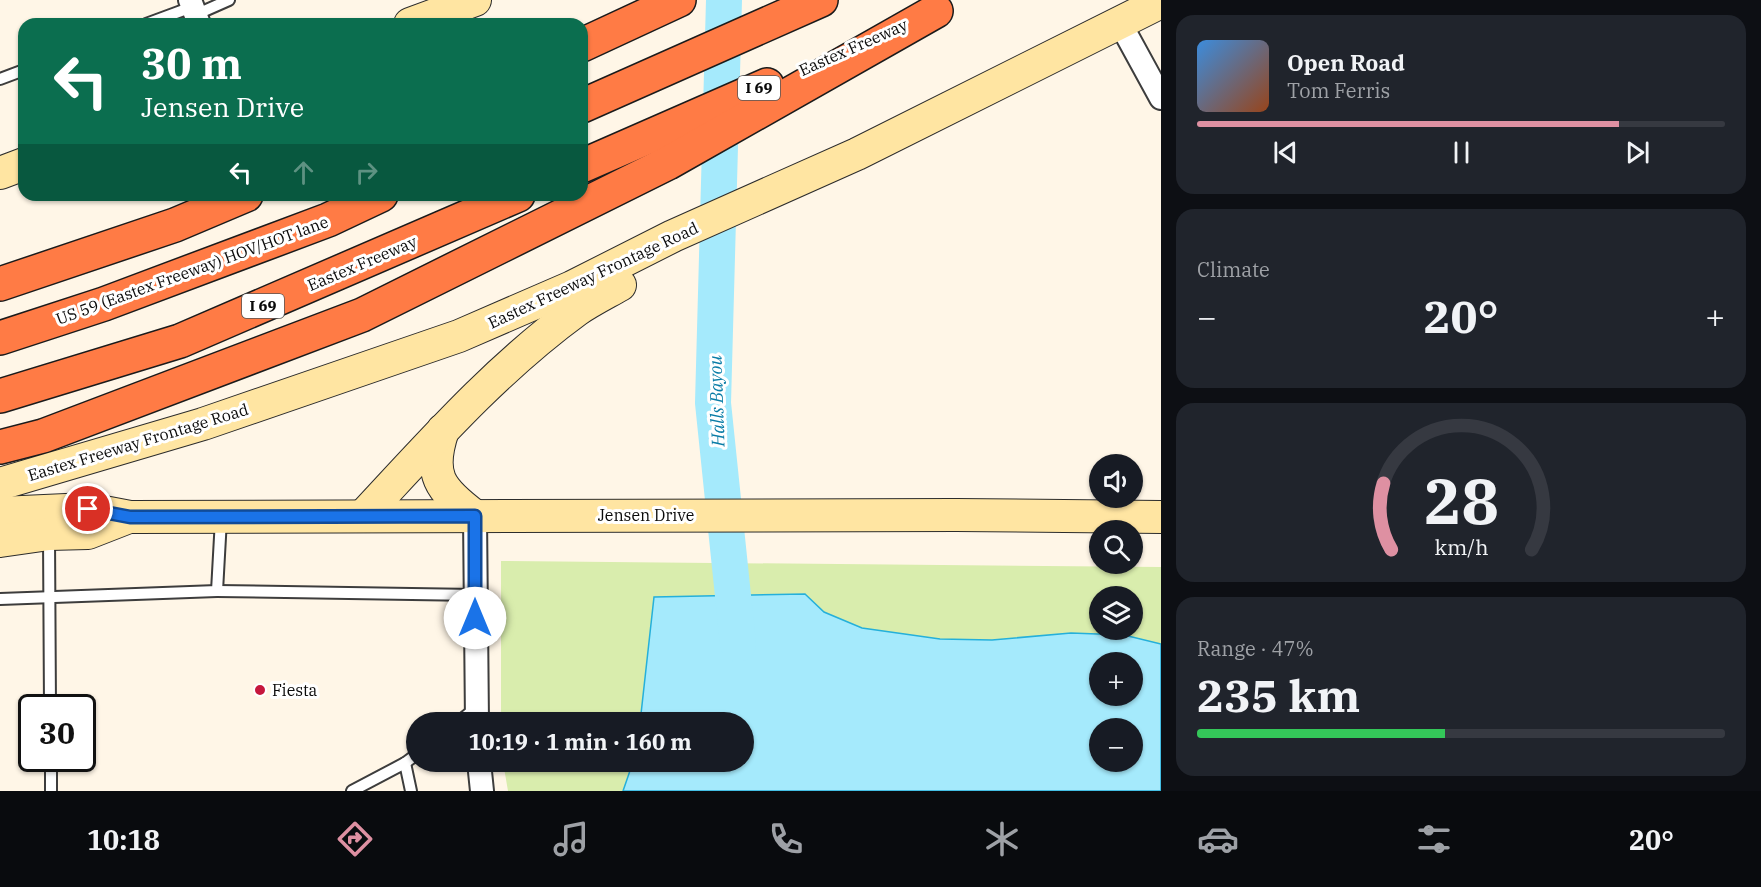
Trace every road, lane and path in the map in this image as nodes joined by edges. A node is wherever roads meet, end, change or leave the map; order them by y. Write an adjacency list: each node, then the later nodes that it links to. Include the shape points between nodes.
1 (229, 0): 7 (lane)
2 (474, 0): 9 (main road)
3 (679, 0): 11 (highway)
4 (821, 0): 15 (highway)
5 (1161, 2): 10 (main road, Eastex Freeway Frontage Road)
6 (947, 5): 16 (highway, Eastex Freeway / I 69); 27 (highway, via 668,163 362,315 43,436)
7 (194, 11): 8 (lane)
8 (168, 18)
9 (426, 18)
10 (1120, 23): 14 (street); 23 (main road, Eastex Freeway Frontage Road, via 857,154 673,236)
11 (588, 42)
12 (18, 72): 13 (lane)
13 (0, 79)
14 (1161, 98)
15 (588, 103)
16 (588, 163)
17 (18, 166): 18 (main road)
18 (0, 173)
19 (232, 201): 22 (highway, via 175,225)
20 (368, 201): 24 (highway, US 59 (Eastex Freeway) HOV/HOT lane, via 328,220 104,304)
21 (504, 201): 25 (highway, Eastex Freeway / I 69, via 180,341)
22 (0, 284)
23 (575, 298): 26 (main road); 28 (main road, Eastex Freeway Frontage Road, via 203,424)
24 (0, 338)
25 (0, 396)
26 (443, 430): 31 (main road); 32 (main road, via 436,468 442,486)
27 (0, 447)
28 (0, 484)
29 (0, 513): 33 (main road, Jensen Drive, via 88,509)
30 (221, 516): 31 (main road, Jensen Drive); 33 (main road, Jensen Drive); 37 (lane)
31 (363, 516): 32 (main road, Jensen Drive)
32 (475, 516): 34 (main road, Jensen Drive); 38 (street)
33 (130, 517): 35 (main road, Jensen Drive, via 88,533)
34 (1161, 517)
35 (49, 534): 36 (main road, Jensen Drive); 39 (lane)
36 (0, 541)
37 (217, 591): 38 (lane); 39 (lane)
38 (475, 595): 42 (street)
39 (49, 596): 40 (lane); 41 (lane)
40 (0, 599)
41 (50, 694)
42 (476, 712)
43 (405, 763): 47 (lane); 48 (lane)
44 (51, 772): 46 (lane)
45 (480, 772): 49 (street)
46 (51, 791)
47 (352, 791)
48 (411, 791)
49 (482, 791)

